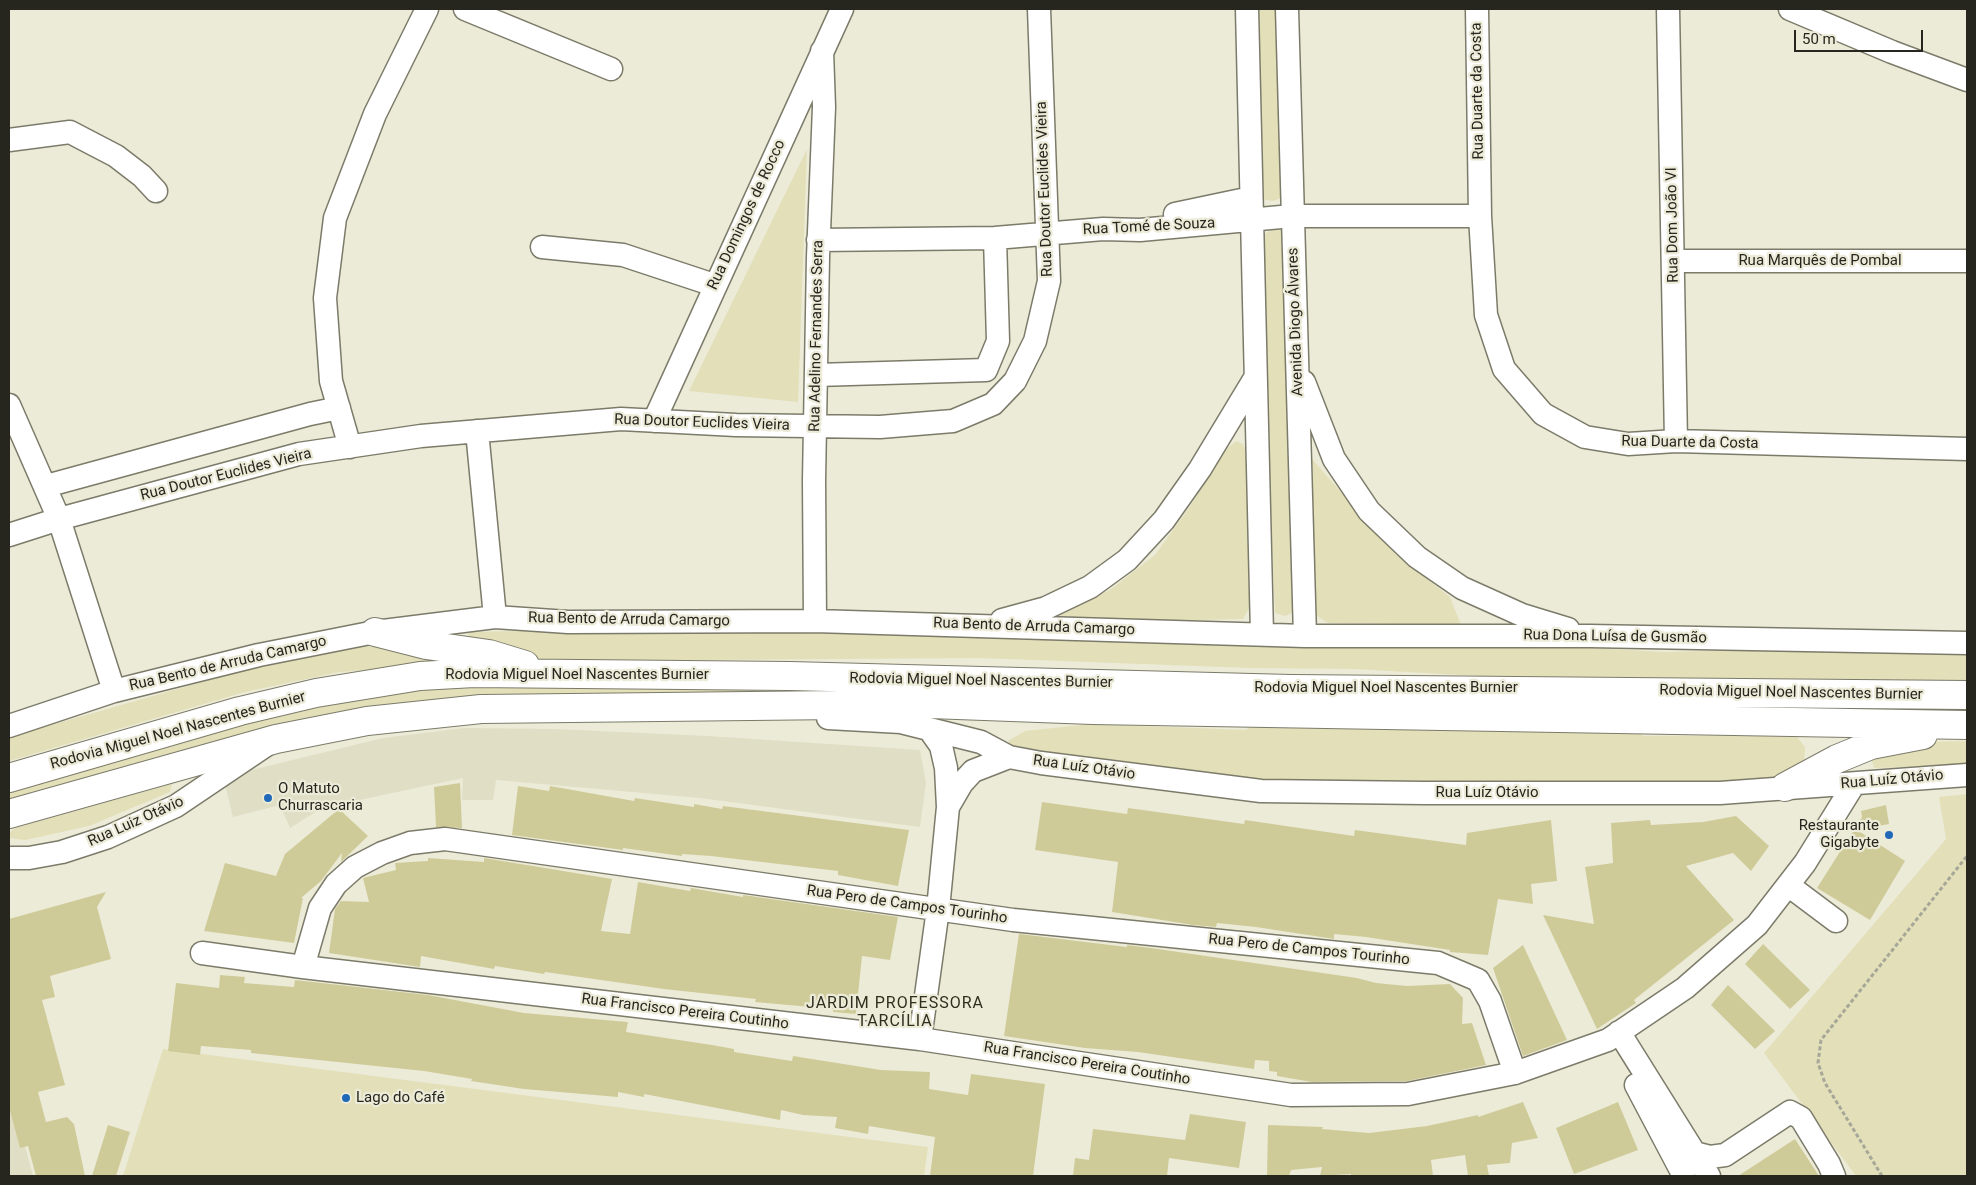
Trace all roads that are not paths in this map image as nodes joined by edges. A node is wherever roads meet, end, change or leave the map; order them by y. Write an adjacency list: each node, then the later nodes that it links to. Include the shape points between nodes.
1 (427, 9): 33 (street, via 375,114 336,218 325,298 331,381)
2 (466, 9): 11 (street)
3 (842, 9): 10 (street, Rua Domingos de Rocco)
4 (1039, 9): 20 (street, Rua Doutor Euclides Vieira)
5 (1246, 9): 15 (street)
6 (1287, 9): 16 (street, Avenida Diogo Álvares)
7 (1477, 9): 17 (street, Rua Duarte da Costa)
8 (1668, 9): 24 (street, Rua Dom João VI)
9 (1790, 9): 12 (street)
10 (822, 50): 22 (street, Rua Adelino Fernandes Serra, via 824,106); 26 (street, Rua Domingos de Rocco)
11 (611, 68)
12 (1967, 80)
13 (9, 140): 14 (street, via 70,132 116,156)
14 (156, 191)
15 (1250, 198): 18 (street); 19 (street)
16 (1292, 216): 17 (street, Rua Tomé de Souza); 18 (street, Rua Tomé de Souza); 28 (street, Avenida Diogo Álvares)
17 (1480, 216): 37 (street, Rua Duarte da Costa, via 1486,315 1504,369 1543,414 1585,437 1628,444)
18 (1252, 221): 19 (street, Rua Tomé de Souza, via 1140,230); 30 (street)
19 (1103, 229): 20 (street, Rua Tomé de Souza)
20 (1046, 234): 21 (street, Rua Tomé de Souza); 31 (street, Rua Doutor Euclides Vieira, via 1049,281 1035,341)
21 (995, 238): 22 (street, Rua Tomé de Souza); 27 (street)
22 (818, 240): 29 (street, Rua Adelino Fernandes Serra)
23 (542, 247): 26 (street, via 623,255)
24 (1674, 261): 25 (street, Rua Marquês de Pombal); 37 (street, Rua Dom João VI)
25 (1967, 261)
26 (714, 285): 34 (street, Rua Domingos de Rocco)
27 (998, 341): 29 (street, via 986,370); 31 (street)
28 (1298, 368): 48 (street, Avenida Diogo Álvares); 49 (street, via 1334,459 1369,510 1417,558 1470,592 1522,615)
29 (816, 375): 35 (street, Rua Adelino Fernandes Serra)
30 (1255, 378): 45 (street, via 1200,469 1164,520 1126,560 1090,587 1046,608); 47 (street)
31 (1015, 381): 35 (street, Rua Doutor Euclides Vieira, via 993,404 953,421)
32 (9, 405): 40 (street)
33 (339, 408): 38 (street); 40 (street)
34 (654, 421): 35 (street, Rua Doutor Euclides Vieira); 36 (street, Rua Doutor Euclides Vieira, via 621,419)
35 (815, 426): 44 (street, Rua Adelino Fernandes Serra)
36 (477, 431): 38 (street, Rua Doutor Euclides Vieira); 43 (street)
37 (1676, 441): 39 (street, Rua Duarte da Costa)
38 (350, 447): 41 (street, Rua Doutor Euclides Vieira, via 298,454)
39 (1967, 449)
40 (46, 486): 41 (street)
41 (59, 519): 42 (street, Rua Doutor Euclides Vieira); 52 (street)
42 (9, 535)
43 (495, 616): 44 (street, Rua Bento de Arruda Camargo, via 568,622); 46 (street, Rua Bento de Arruda Camargo)
44 (815, 621): 45 (street, Rua Bento de Arruda Camargo)
45 (982, 625): 47 (street, Rua Bento de Arruda Camargo)
46 (375, 632): 51 (highway, via 426,645 489,654); 52 (street, Rua Bento de Arruda Camargo, via 265,654)
47 (1262, 634): 48 (street, Rua Dona Luísa de Gusmão)
48 (1305, 636): 49 (street, Rua Dona Luísa de Gusmão)
49 (1590, 636): 50 (street, Rua Dona Luísa de Gusmão)
50 (1967, 643)
51 (558, 675): 53 (highway, Rodovia Miguel Noel Nascentes Burnier, via 790,676 1291,689); 62 (highway, Rodovia Miguel Noel Nascentes Burnier, via 474,673 420,676 353,686 240,711)
52 (114, 691): 56 (street, Rua Bento de Arruda Camargo)
53 (1967, 695)
54 (758, 707): 55 (highway, Rodovia Miguel Noel Nascentes Burnier, via 930,704 1103,711); 57 (street, Rua Luíz Otávio, via 808,717 875,719); 59 (highway, Rodovia Miguel Noel Nascentes Burnier, via 481,709 366,720)
55 (1967, 725)
56 (9, 726)
57 (928, 729): 60 (street, Rua Luíz Otávio, via 981,742); 65 (street, via 941,746)
58 (1967, 731): 64 (highway, via 1918,735 1871,745 1837,759)
59 (276, 739): 66 (highway, Rodovia Miguel Noel Nascentes Burnier); 67 (street, Rua Luiz Otávio, via 176,806 108,837 62,852)
60 (1008, 757): 64 (street, Rua Luíz Otávio, via 1075,769 1261,791 1720,793); 65 (street, via 973,771)
61 (1967, 775): 63 (street, Rua Luíz Otávio)
62 (9, 778)
63 (1854, 784): 64 (street, Rua Luíz Otávio); 68 (street, Rua Francisco Pereira Coutinho)
64 (1785, 788)
65 (948, 807): 69 (street)
66 (9, 814)
67 (9, 858)
68 (1788, 885): 70 (street); 73 (street, Rua Francisco Pereira Coutinho, via 1757,925 1685,988)
69 (938, 909): 72 (street, Rua Pero de Campos Tourinho, via 445,839 410,843 382,854 336,884 320,908); 74 (street); 75 (street, Rua Pero de Campos Tourinho, via 1013,920 1438,963 1478,980 1490,1001)
70 (1836, 921)
71 (202, 953): 72 (street, Rua Francisco Pereira Coutinho)
72 (303, 967): 74 (street, Rua Francisco Pereira Coutinho)
73 (1615, 1035): 75 (street, Rua Francisco Pereira Coutinho); 76 (street); 77 (street)
74 (920, 1039): 75 (street, Rua Francisco Pereira Coutinho, via 1291,1095 1408,1094)
75 (1515, 1073)
76 (1694, 1153): 78 (street); 79 (street, via 1710,1157 1725,1155 1790,1112 1801,1118)
77 (1684, 1176)
78 (1709, 1176)
79 (1834, 1176)

